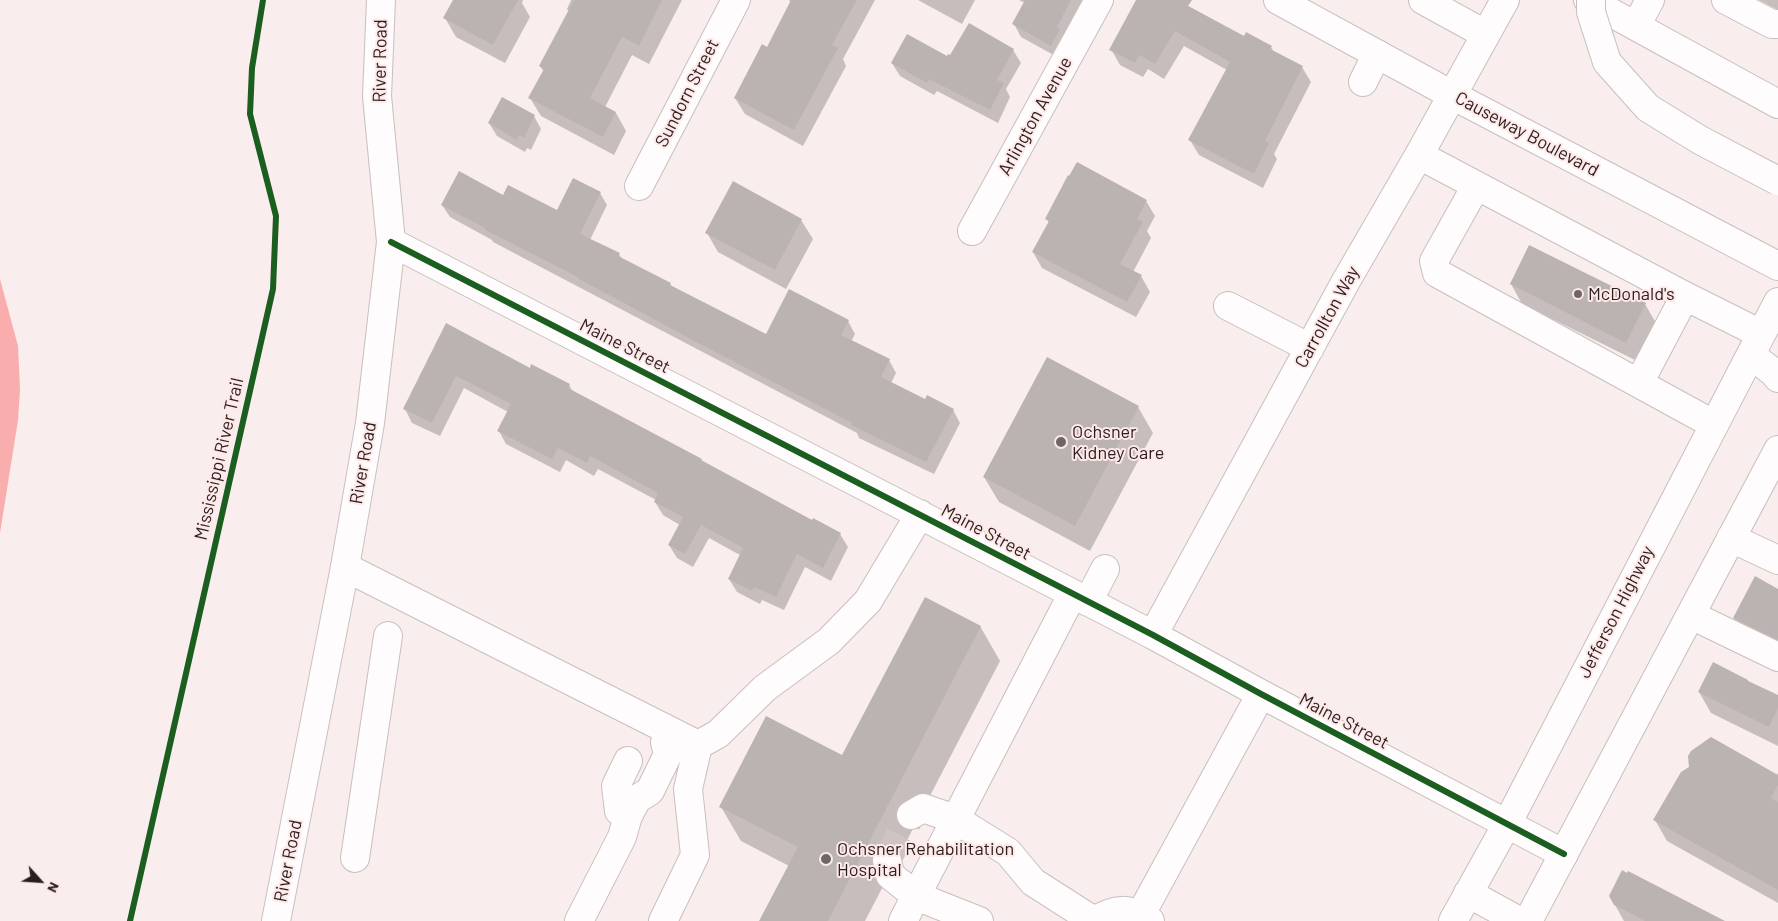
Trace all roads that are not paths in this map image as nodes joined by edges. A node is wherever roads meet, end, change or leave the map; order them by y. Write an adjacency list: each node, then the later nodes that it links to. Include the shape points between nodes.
1 (381, 0): 22 (main road, River Road, via 377,96)
2 (736, 0): 19 (main road, Sundorn Street)
3 (1099, 0): 21 (main road, Arlington Avenue)
4 (1278, 0): 13 (main road, Causeway Boulevard)
5 (1423, 0): 12 (main road)
6 (1505, 0): 12 (main road, Carrollton Way)
7 (1589, 0): 11 (main road); 18 (main road, bridge, via 1607,62 1648,108)
8 (1650, 0): 11 (main road)
9 (1726, 0): 10 (main road, via 1772,24)
10 (1778, 24)
11 (1636, 26): 16 (main road)
12 (1485, 34): 15 (main road, Carrollton Way)
13 (1377, 54): 14 (main road); 15 (main road, Causeway Boulevard)
14 (1363, 82)
15 (1452, 95): 17 (main road, Carrollton Way); 23 (main road, Causeway Boulevard)
16 (1778, 104)
17 (1419, 155): 20 (main road); 28 (main road, Carrollton Way)
18 (1778, 181)
19 (639, 186)
20 (1476, 186): 24 (main road); 30 (main road, via 1434,261 1437,273)
21 (972, 231)
22 (391, 242): 33 (main road, Maine Street); 36 (main road, River Road, via 370,423)
23 (1778, 266)
24 (1685, 296): 27 (main road); 30 (main road)
25 (1778, 302): 27 (main road, Jefferson Highway)
26 (1228, 306): 28 (main road)
27 (1756, 344): 29 (main road); 31 (main road, Jefferson Highway)
28 (1310, 348): 40 (main road, Carrollton Way)
29 (1778, 378)
30 (1639, 384): 31 (main road)
31 (1713, 424): 50 (main road, Jefferson Highway)
32 (1778, 450): 34 (main road)
33 (920, 514): 38 (main road, Maine Street); 45 (main road, via 868,601 829,641 765,688 718,734)
34 (1732, 538): 35 (main road); 39 (main road)
35 (1778, 560)
36 (345, 567): 44 (main road); 57 (main road, River Road)
37 (1105, 569): 38 (main road)
38 (1080, 598): 40 (main road, Maine Street); 49 (main road)
39 (1691, 615): 42 (main road); 51 (main road)
40 (1153, 635): 43 (main road, Maine Street)
41 (388, 636): 52 (main road)
42 (1778, 657)
43 (1261, 694): 50 (main road, Maine Street); 56 (main road)
44 (667, 737): 45 (main road); 47 (main road, via 655,747 634,786)
45 (698, 745): 59 (main road, via 688,789 695,856)
46 (628, 761): 47 (main road, via 616,786 619,811)
47 (633, 807): 58 (main road, via 622,837)
48 (911, 815): 49 (main road, via 923,808)
49 (955, 819): 55 (main road); 62 (main road, via 1008,852 1033,882)
50 (1507, 824): 51 (main road, Maine Street); 54 (main road, Jefferson Highway)
51 (1564, 854): 65 (main road)
52 (355, 858)
53 (887, 860): 55 (main road, via 890,875)
54 (1468, 893): 63 (main road, Jefferson Highway); 64 (main road)
55 (916, 896): 60 (main road); 61 (main road)
56 (1146, 918): 62 (main road, via 1125,910 1110,912)
57 (276, 921)
58 (579, 921)
59 (663, 921)
60 (903, 921)
61 (979, 921)
62 (1094, 921)
63 (1453, 921)
64 (1519, 921)
65 (1528, 921)

